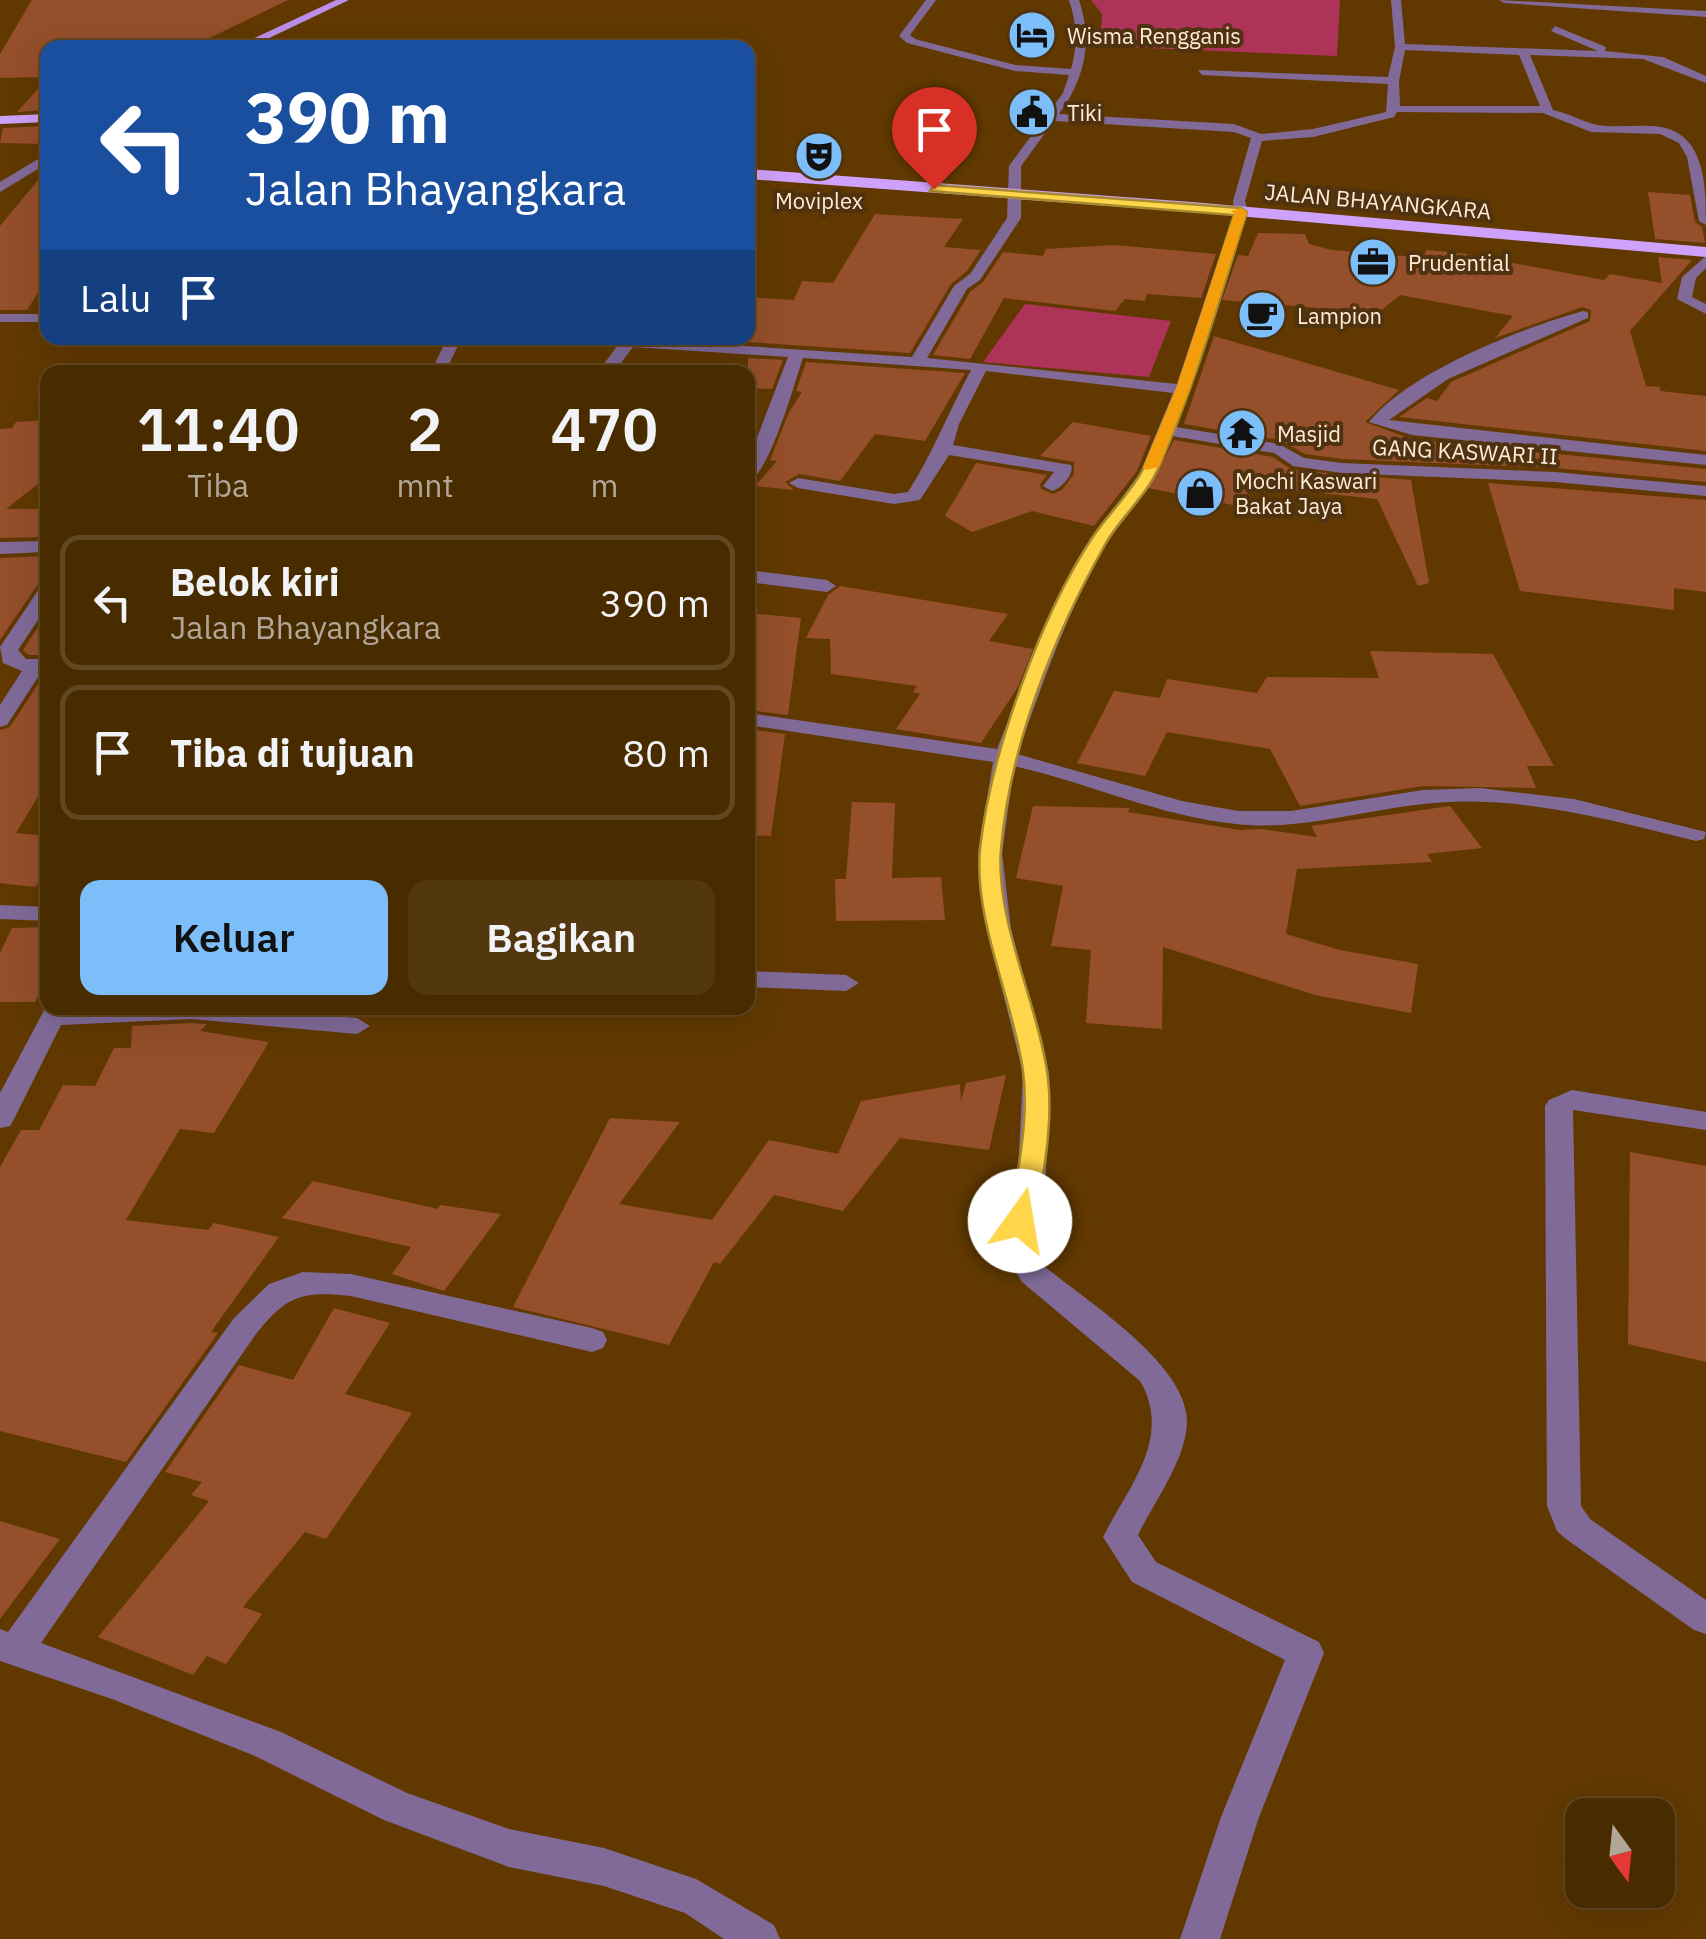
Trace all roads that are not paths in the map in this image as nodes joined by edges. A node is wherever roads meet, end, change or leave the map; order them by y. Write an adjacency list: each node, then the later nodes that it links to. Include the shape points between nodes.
1 (344, 0): 9 (main road)
2 (931, 0): 13 (street, via 904,36 911,41 1015,68)
3 (1074, 0): 13 (street, via 1082,49)
4 (1396, 0): 10 (street)
5 (1504, 0): 6 (street)
6 (1597, 2): 7 (street)
7 (1706, 14)
8 (1556, 29): 12 (street)
9 (258, 40)
10 (1400, 47): 11 (street); 16 (street)
11 (1523, 52): 12 (street); 18 (street)
12 (1616, 55): 15 (street, via 1656,58)
13 (1072, 72): 19 (street, via 1069,92)
14 (1202, 72): 16 (street)
15 (1706, 80)
16 (1392, 82): 17 (street)
17 (1394, 109): 18 (street); 22 (street, via 1378,120)
18 (1546, 110): 28 (street, via 1592,128 1662,131 1684,141)
19 (1050, 116): 22 (street, via 1234,128); 26 (street, via 1016,166)
20 (40, 118): 21 (highway)
21 (0, 120)
22 (1257, 138): 27 (street, via 1238,200)
23 (40, 161): 25 (street)
24 (755, 175): 26 (highway, JALAN BHAYANGKARA)
25 (0, 188)
26 (1016, 195): 27 (highway, JALAN BHAYANGKARA); 36 (street, via 1014,218 961,286)
27 (1241, 212): 29 (highway, JALAN BHAYANGKARA); 38 (street)
28 (1706, 222)
29 (1706, 256): 30 (street, via 1684,299)
30 (1706, 310)
31 (1583, 314): 42 (street, via 1450,373 1377,422)
32 (0, 318): 33 (street)
33 (40, 318)
34 (689, 345): 35 (street)
35 (796, 354): 36 (street); 43 (street)
36 (916, 363): 37 (street)
37 (981, 366): 38 (street); 40 (street)
38 (1183, 388): 39 (street)
39 (1166, 430): 47 (street, GANG KASWARI II, via 1342,468); 57 (street, via 1148,474 1099,540 1054,630)
40 (944, 449): 44 (street); 45 (street, via 906,500)
41 (1081, 452): 44 (street)
42 (1706, 460)
43 (755, 464)
44 (1065, 469): 46 (street)
45 (798, 484)
46 (1052, 486)
47 (1706, 490)
48 (40, 546): 49 (street)
49 (0, 548)
50 (755, 577): 51 (street)
51 (827, 586)
52 (40, 602): 53 (street, via 8,650 10,659)
53 (40, 665)
54 (40, 668): 55 (street)
55 (0, 720)
56 (755, 720): 57 (street)
57 (1006, 757): 58 (street, via 1165,805 1236,818 1484,795 1567,804); 74 (street, via 990,853 999,929 1036,1073 1032,1174 1018,1238 1022,1258 1151,1372 1161,1389 1171,1420 1164,1451 1120,1537 1144,1572 1306,1652)
58 (1696, 834)
59 (0, 912): 60 (street)
60 (40, 914)
61 (755, 979): 62 (street)
62 (846, 984)
63 (52, 1015): 68 (street)
64 (77, 1015): 65 (street)
65 (134, 1015)
66 (242, 1015): 67 (street)
67 (357, 1026)
68 (0, 1119)
69 (1706, 1121): 71 (street, via 1572,1099 1559,1106 1564,1506 1569,1522)
70 (592, 1340): 72 (street, via 351,1286 310,1281 282,1287 262,1303)
71 (1706, 1619)
72 (8, 1647): 73 (street, via 268,1744 397,1807 490,1842 696,1898)
73 (760, 1939)
74 (1200, 1939)

